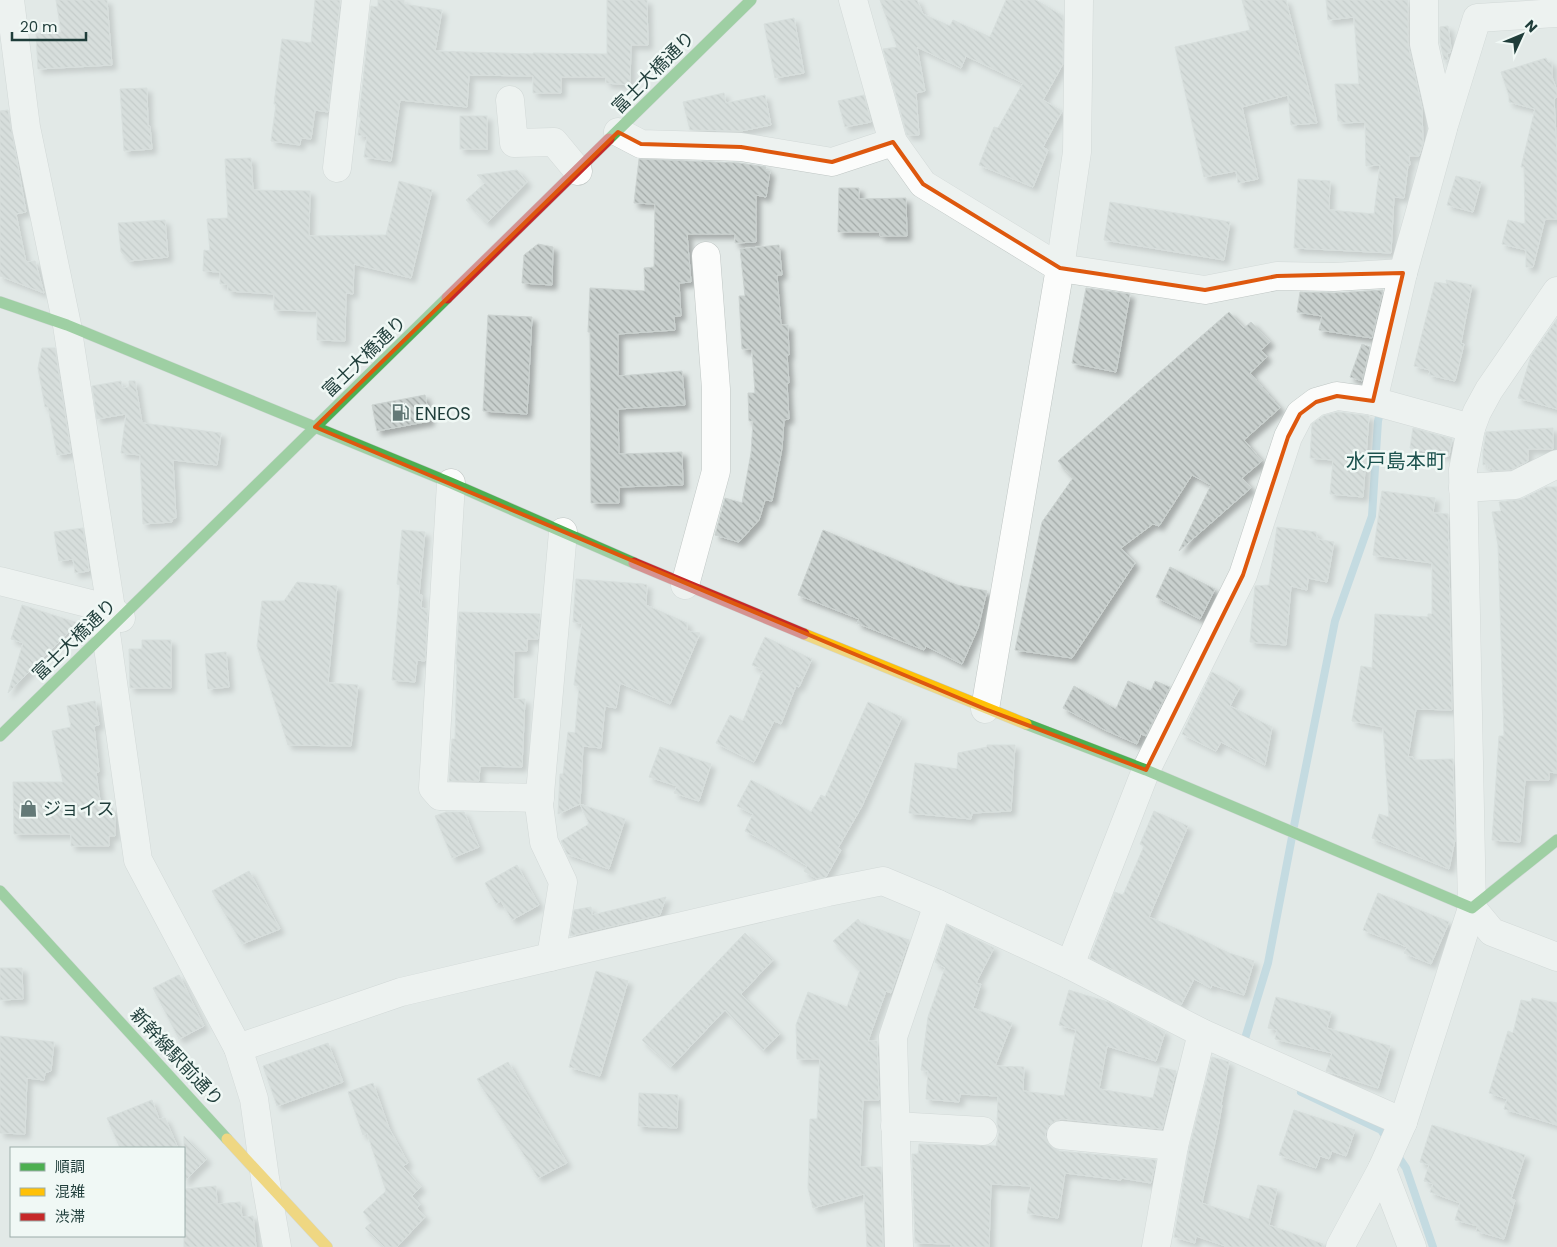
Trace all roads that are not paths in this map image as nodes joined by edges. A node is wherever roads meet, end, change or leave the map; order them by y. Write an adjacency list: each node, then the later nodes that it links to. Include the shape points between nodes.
1 (10, 0): 19 (street, via 26,127)
2 (356, 0): 12 (street)
3 (751, 0): 10 (street, 富士大橋通り)
4 (853, 0): 11 (street)
5 (1079, 0): 15 (street, via 1077,152)
6 (1424, 0): 9 (street, via 1424,44)
7 (1557, 13): 9 (street, via 1478,18)
8 (510, 100): 13 (street, via 514,143 554,142)
9 (1442, 129): 16 (street)
10 (618, 132): 11 (street, via 641,144 741,147 832,162); 13 (street, 富士大橋通り)
11 (893, 142): 15 (street, via 922,184)
12 (337, 168)
13 (578, 171): 21 (street, 富士大橋通り)
14 (706, 256): 28 (street, via 716,389 716,471)
15 (1060, 268): 16 (street, via 1205,290 1278,276); 30 (street)
16 (1403, 273): 20 (street)
17 (1557, 292): 22 (street, via 1489,390)
18 (0, 302): 19 (street)
19 (67, 325): 21 (street); 29 (street)
20 (1372, 401): 22 (street); 32 (street, via 1337,396 1316,402 1300,414 1288,437 1243,575)
21 (315, 427): 24 (street); 29 (street, 富士大橋通り)
22 (1470, 428): 25 (street, via 1462,470)
23 (1557, 464): 25 (street, via 1515,485)
24 (451, 483): 26 (street); 33 (street, via 433,788 440,796)
25 (1463, 488): 37 (street)
26 (563, 532): 28 (street); 33 (street)
27 (0, 581): 29 (street)
28 (685, 585): 30 (street)
29 (113, 620): 31 (street, 富士大橋通り); 42 (street, via 138,860)
30 (985, 709): 32 (street)
31 (0, 736)
32 (1146, 770): 37 (street); 40 (street)
33 (540, 798): 38 (street, via 544,842 563,882)
34 (1557, 840): 37 (street)
35 (0, 892): 49 (street, 新幹線駅前通り)
36 (938, 904): 38 (street, via 883,881); 40 (street); 44 (street, via 893,1037)
37 (1472, 908): 39 (street, via 1492,932); 43 (street)
38 (552, 957): 42 (street, via 402,992)
39 (1557, 957)
40 (1070, 965): 41 (street)
41 (1202, 1033): 43 (street); 47 (street)
42 (238, 1048): 49 (street, via 254,1099)
43 (1403, 1122): 48 (street)
44 (895, 1126): 45 (street); 52 (street)
45 (983, 1131)
46 (1062, 1135): 47 (street)
47 (1174, 1146): 53 (street)
48 (1384, 1165): 54 (street); 55 (street)
49 (265, 1178): 50 (street); 51 (street, 新幹線駅前通り)
50 (277, 1247)
51 (328, 1247)
52 (899, 1247)
53 (1156, 1247)
54 (1340, 1247)
55 (1412, 1247)

